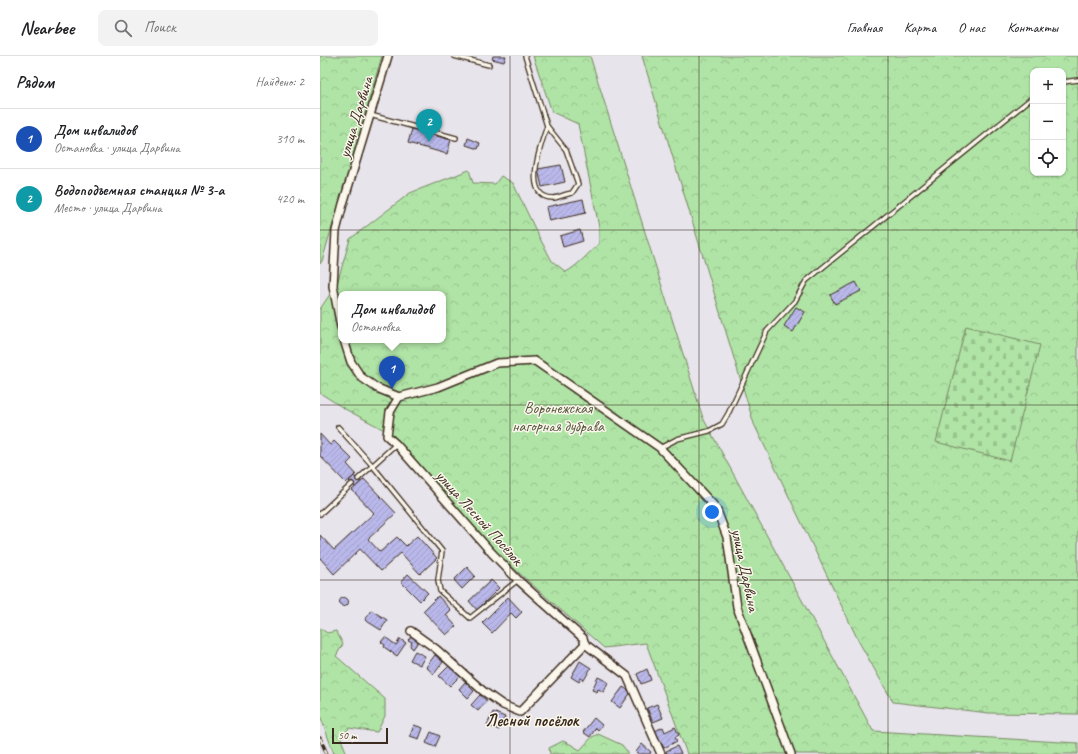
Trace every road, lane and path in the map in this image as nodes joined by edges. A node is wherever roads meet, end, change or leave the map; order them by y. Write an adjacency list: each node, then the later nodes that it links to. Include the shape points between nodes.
1 (388, 56): 8 (street, улица Дарвина)
2 (454, 56): 4 (lane)
3 (525, 56): 9 (lane)
4 (489, 65)
5 (1078, 80): 6 (lane)
6 (1066, 82)
7 (1030, 98): 16 (lane, via 806,281 795,301 767,331 722,424 709,431 677,439)
8 (370, 115): 10 (lane); 11 (street, улица Дарвина, via 336,231 333,286)
9 (546, 126): 9 (lane, via 566,150 578,184 572,193 554,198 544,196 538,190 534,176)
10 (456, 138)
11 (338, 312)
12 (345, 343): 13 (street, via 351,362 361,377 377,388)
13 (399, 397): 15 (street, улица Лесной Посёлок, via 390,412 387,436); 16 (street, улица Дарвина, via 438,387 497,363 535,361)
14 (338, 427): 17 (lane)
15 (396, 444): 17 (lane); 21 (street, улица Лесной Посёлок, via 467,527)
16 (660, 448): 25 (street, улица Дарвина, via 716,508 727,537 737,607)
17 (372, 465): 18 (lane); 21 (lane, via 442,551 438,580 440,591 470,618)
18 (358, 479)
19 (352, 484): 20 (lane)
20 (320, 514)
21 (518, 580): 23 (street, улица Лесной Посёлок, via 583,638)
22 (411, 631): 23 (street, via 436,648 483,691 503,705 520,712)
23 (585, 644): 24 (street, улица Лесной Посёлок, via 627,676)
24 (661, 754)
25 (791, 754)

